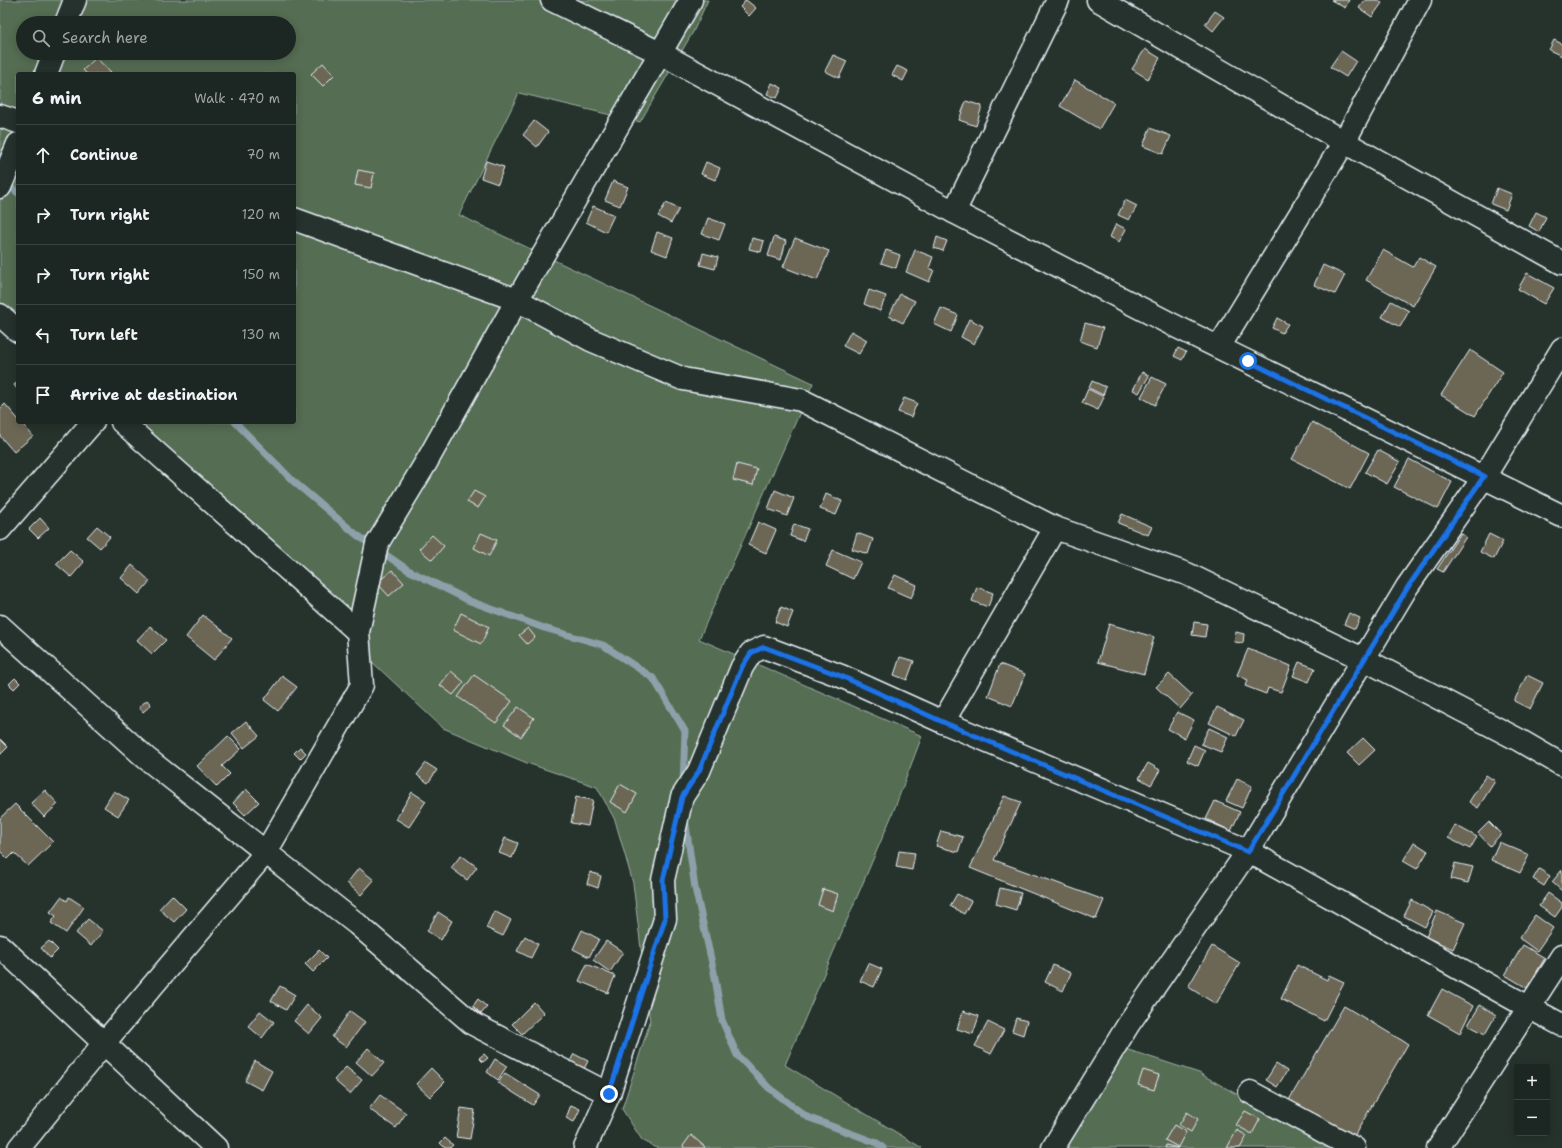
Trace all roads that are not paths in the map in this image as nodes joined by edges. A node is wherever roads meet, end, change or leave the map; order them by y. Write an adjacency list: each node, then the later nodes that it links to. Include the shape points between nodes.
1 (75, 0): 7 (street)
2 (552, 0): 8 (street)
3 (691, 0): 8 (street)
4 (1058, 0): 16 (street)
5 (1098, 0): 13 (street)
6 (1420, 0): 13 (street)
7 (69, 16)
8 (660, 53): 16 (street); 19 (street)
9 (51, 60): 10 (street)
10 (47, 72)
11 (0, 116): 12 (street)
12 (16, 121)
13 (1344, 142): 18 (street); 22 (street)
14 (16, 149): 15 (street)
15 (0, 187)
16 (954, 212): 22 (street)
17 (296, 220): 19 (street)
18 (1562, 262)
19 (516, 300): 28 (street, via 591,340 683,379 801,400); 31 (street, via 427,461 377,544)
20 (0, 315): 21 (street)
21 (16, 328)
22 (1219, 347): 26 (street)
23 (1562, 349): 26 (street)
24 (91, 424): 29 (street)
25 (124, 424): 31 (street)
26 (1484, 476): 27 (street); 32 (street, via 1408,587)
27 (1562, 516)
28 (1055, 528): 32 (street, via 1187,574); 33 (street)
29 (0, 529)
30 (0, 626): 35 (street, via 146,758)
31 (358, 632): 35 (street, via 362,685)
32 (1364, 660): 34 (street); 36 (street)
33 (943, 722): 36 (street); 43 (street, via 841,676 764,647 751,653 742,667 699,771 682,797 663,880 665,919)
34 (1562, 765)
35 (266, 852): 41 (street); 43 (street, via 357,924 473,1024)
36 (1248, 852): 39 (street); 47 (street, via 1128,1025)
37 (0, 946): 41 (street)
38 (1562, 956): 39 (street)
39 (1528, 1008): 40 (street); 49 (street)
40 (1562, 1025)
41 (104, 1043): 44 (street); 45 (street)
42 (1250, 1092): 48 (street)
43 (609, 1094): 46 (street)
44 (19, 1148)
45 (216, 1148)
46 (585, 1148)
47 (1053, 1148)
48 (1354, 1148)
49 (1438, 1148)

